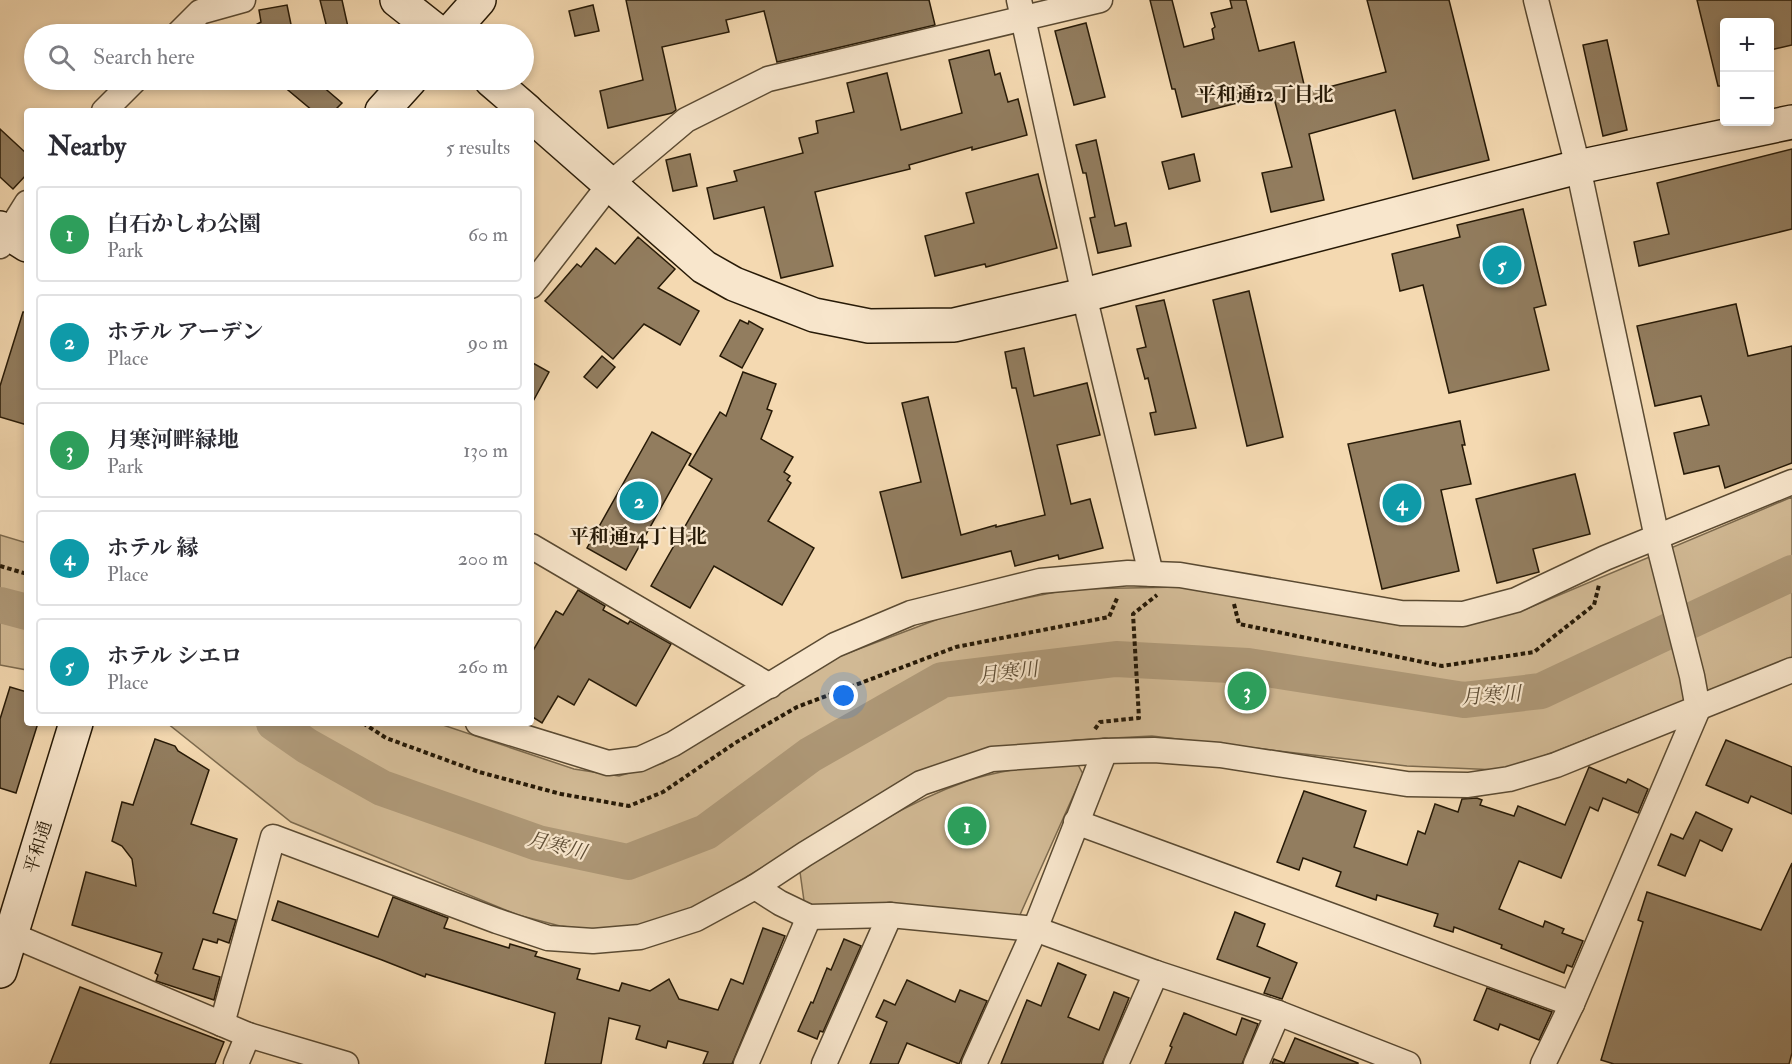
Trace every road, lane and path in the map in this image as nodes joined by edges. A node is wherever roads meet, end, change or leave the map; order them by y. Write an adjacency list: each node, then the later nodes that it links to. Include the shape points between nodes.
1 (243, 0): 6 (street)
2 (397, 0): 9 (street)
3 (479, 0): 10 (street)
4 (1100, 0): 7 (street)
5 (1536, 0): 19 (street)
6 (196, 6): 8 (street)
7 (1021, 9): 20 (street, via 768,79 686,120); 24 (street)
8 (184, 24)
9 (427, 24)
10 (458, 24)
11 (125, 90): 14 (street)
12 (401, 90): 15 (street)
13 (503, 90): 16 (street)
14 (107, 108)
15 (385, 108)
16 (524, 108)
17 (534, 118): 20 (street)
18 (1792, 122): 19 (street)
19 (1578, 167): 24 (street); 26 (street)
20 (610, 184): 23 (street); 24 (street, via 704,267 734,284 814,315 870,326 954,325)
21 (24, 209): 22 (street)
22 (9, 238)
23 (534, 282)
24 (1084, 295): 30 (street)
25 (1792, 482): 26 (street)
26 (1657, 538): 30 (street, via 1516,600 1463,614 1401,613 1228,582); 34 (street)
27 (534, 548): 33 (street)
28 (0, 566): 29 (path)
29 (24, 573)
30 (1151, 574): 33 (street, via 1040,581 911,613 835,645)
31 (1133, 614): 35 (path)
32 (1792, 670): 34 (street)
33 (770, 686): 37 (street, via 673,744 640,759 619,762 608,763)
34 (1698, 709): 38 (street, via 1556,765 1509,779 1468,785 1407,784 1220,755); 47 (street)
35 (1139, 711)
36 (75, 726): 44 (street, 平和通)
37 (488, 726)
38 (1105, 751): 39 (street); 40 (street, via 992,759 921,783)
39 (1076, 822): 43 (street); 47 (street)
40 (755, 887): 42 (street); 49 (street, via 696,919 640,937 593,941 548,938 273,837)
41 (890, 915): 42 (street); 43 (street); 54 (street)
42 (809, 917): 53 (street)
43 (1035, 929): 46 (street); 55 (street)
44 (12, 935): 45 (street, 平和通); 49 (street)
45 (0, 971)
46 (1156, 973): 48 (street); 56 (street)
47 (1572, 1004): 59 (street)
48 (1278, 1013): 57 (street); 58 (street)
49 (222, 1024): 50 (street)
50 (248, 1035): 51 (street); 52 (street)
51 (236, 1064)
52 (346, 1064)
53 (746, 1064)
54 (824, 1064)
55 (974, 1064)
56 (1116, 1064)
57 (1256, 1064)
58 (1408, 1064)
59 (1543, 1064)

